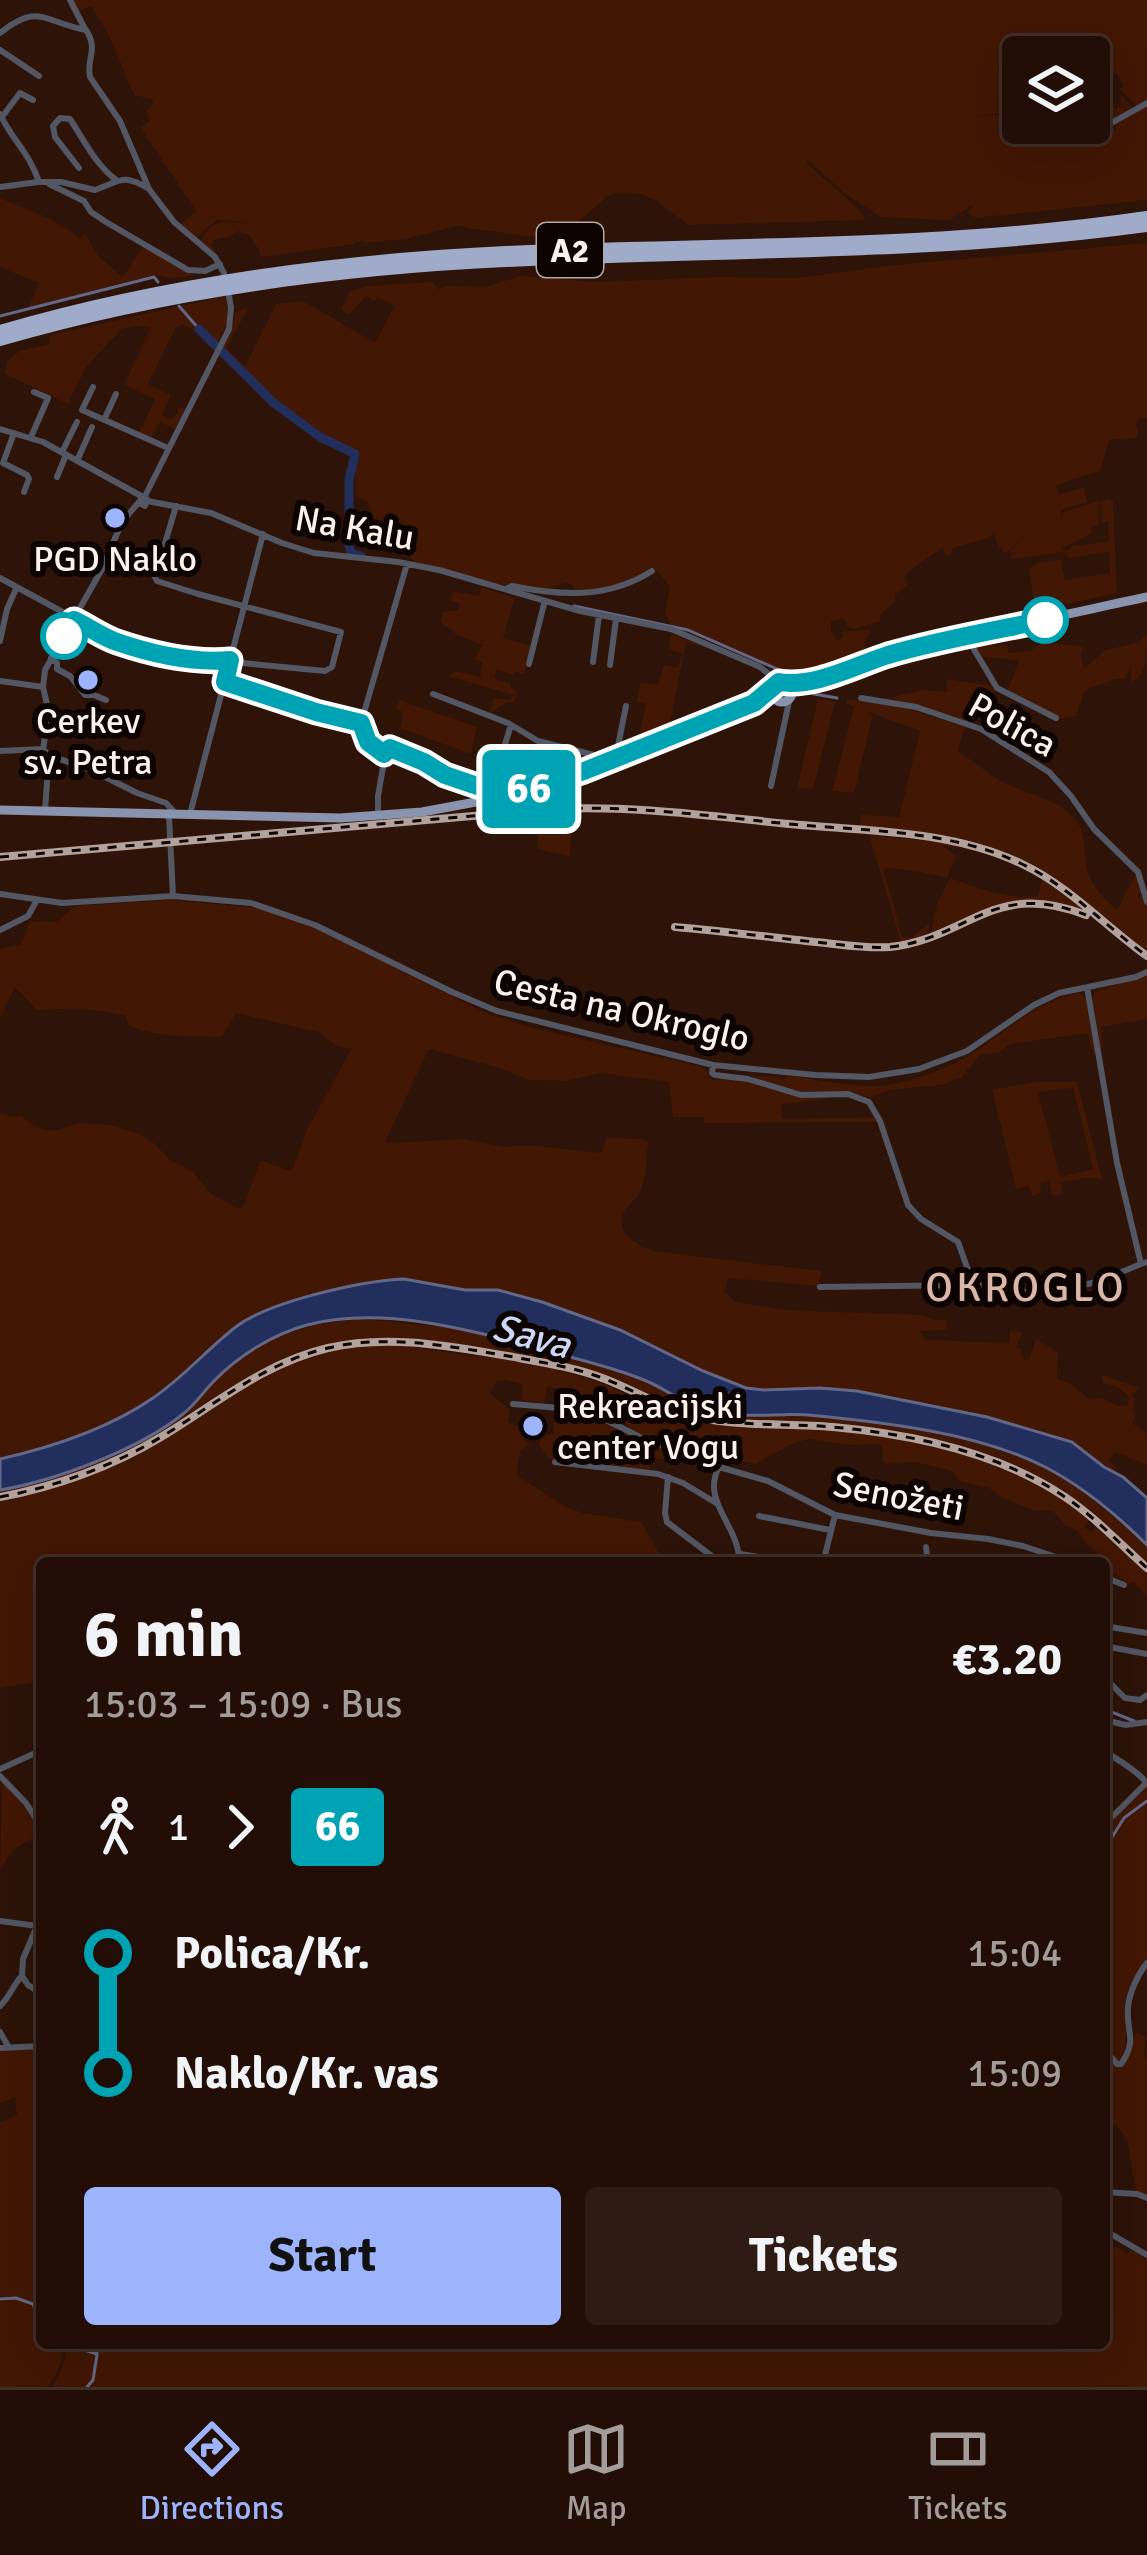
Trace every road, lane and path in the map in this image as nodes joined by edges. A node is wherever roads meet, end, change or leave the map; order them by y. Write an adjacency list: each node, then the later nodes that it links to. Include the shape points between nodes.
1 (70, 0): 2 (street)
2 (86, 30): 3 (street, via 32,15); 17 (street, via 90,76)
3 (0, 33)
4 (0, 50): 5 (street)
5 (40, 76)
6 (14, 83): 7 (street)
7 (20, 93): 8 (street); 10 (street)
8 (33, 100)
9 (1147, 103): 11 (street)
10 (1, 116): 14 (street)
11 (1110, 125)
12 (79, 168): 13 (street, via 55,136 60,118 70,119)
13 (116, 180): 15 (street, via 94,190); 17 (street)
14 (39, 182): 15 (street); 16 (street)
15 (49, 184): 20 (street, via 188,270)
16 (0, 187)
17 (149, 189): 20 (street)
18 (1147, 217): 23 (highway, A2, via 901,240 359,263 161,292)
19 (1147, 229): 23 (highway, A2, via 915,248 362,272)
20 (220, 264): 21 (street)
21 (224, 273)
22 (229, 296): 33 (street, via 232,317 222,342)
23 (0, 335)
24 (93, 387): 27 (street, via 82,410)
25 (34, 392): 32 (street, via 49,398)
26 (116, 394): 27 (street)
27 (104, 420): 33 (street)
28 (77, 422): 34 (street)
29 (92, 427): 35 (street)
30 (0, 429): 31 (street, Na Kalu)
31 (14, 433): 32 (street, Na Kalu); 36 (street)
32 (31, 437): 34 (street, Na Kalu)
33 (168, 448): 39 (street)
34 (64, 454): 35 (street, Na Kalu); 37 (street)
35 (77, 461): 39 (street, Na Kalu)
36 (2, 467): 38 (street, via 27,475)
37 (57, 477)
38 (24, 492)
39 (143, 501): 40 (street, Na Kalu); 55 (street, via 122,522)
40 (176, 506): 41 (street, Na Kalu); 51 (street, via 157,580)
41 (263, 534): 42 (street, Na Kalu, via 314,553); 51 (street)
42 (390, 561): 43 (street, Na Kalu); 45 (street)
43 (407, 564): 45 (street); 48 (street, Na Kalu)
44 (652, 571): 48 (street, via 580,595)
45 (403, 573): 73 (street)
46 (0, 578): 47 (street)
47 (16, 589): 55 (street); 57 (street)
48 (505, 590): 50 (street, Na Kalu)
49 (1147, 597): 54 (main road)
50 (545, 602): 52 (street, Na Kalu); 62 (street)
51 (244, 607): 60 (street); 60 (street, via 341,632 337,652 329,670)
52 (598, 615): 53 (street, Na Kalu); 61 (street)
53 (616, 619): 63 (street); 67 (street, Na Kalu, via 688,635 760,667)
54 (1030, 619): 56 (main road); 58 (street)
55 (74, 620): 59 (street); 60 (street, via 141,649)
56 (966, 636): 67 (main road); 72 (street, Polica, via 998,688)
57 (0, 641)
58 (910, 641)
59 (51, 658): 66 (street); 70 (street, via 78,690)
60 (230, 660): 65 (street)
61 (593, 662)
62 (529, 664)
63 (610, 665)
64 (0, 681): 66 (street)
65 (225, 682): 73 (street); 86 (street)
66 (43, 687): 76 (street)
67 (783, 692): 79 (main road); 80 (street, via 787,716)
68 (433, 694): 74 (street)
69 (861, 698): 90 (street, Polica, via 981,729 1048,772 1135,867)
70 (106, 700)
71 (626, 706): 79 (street, via 617,751)
72 (1056, 718)
73 (361, 723): 77 (street)
74 (511, 725): 78 (street); 79 (street)
75 (0, 751): 76 (street)
76 (46, 752): 83 (street); 84 (street)
77 (384, 754): 81 (street, via 390,748); 85 (street)
78 (502, 754)
79 (605, 759): 81 (main road, via 554,782)
80 (771, 786)
81 (500, 793): 85 (main road, via 452,807)
82 (0, 810): 84 (main road)
83 (171, 811): 84 (main road); 86 (main road); 88 (street)
84 (45, 812)
85 (373, 813): 86 (main road)
86 (190, 814)
87 (0, 894): 89 (street, Cesta na Okroglo)
88 (173, 896): 89 (street, Cesta na Okroglo); 94 (street, Cesta na Okroglo, via 273,909 496,1011)
89 (38, 900): 91 (street, via 28,916)
90 (1147, 902)
91 (0, 930)
92 (1144, 973): 93 (street, Cesta na Okroglo)
93 (1088, 987): 94 (street, Cesta na Okroglo, via 1034,1005 967,1051 894,1075); 95 (street, via 1117,1163)
94 (713, 1065): 96 (street, via 715,1075 801,1095 865,1099 908,1205 958,1242)
95 (1144, 1263): 96 (street, via 1040,1294)
96 (973, 1285): 97 (street)
97 (820, 1287)
98 (513, 1404): 100 (street, Senožeti, via 606,1420)
99 (555, 1462): 101 (street)
100 (719, 1467): 102 (street); 103 (street, Senožeti)
101 (668, 1478): 102 (street); 107 (street, via 667,1522)
102 (716, 1503): 108 (street)
103 (835, 1515): 105 (street); 111 (street, Senožeti)
104 (759, 1516): 105 (street)
105 (830, 1530): 109 (street)
106 (926, 1546): 110 (street)
107 (713, 1557)
108 (739, 1557)
109 (824, 1557)
110 (927, 1557)
111 (1056, 1557)
112 (1110, 1579): 113 (street)
113 (1124, 1585)
114 (1110, 1626): 115 (street)
115 (1147, 1633)
116 (1110, 1647): 117 (street)
117 (1147, 1654)
118 (1110, 1683): 119 (street, via 1125,1698)
119 (1147, 1695)
120 (1110, 1721): 121 (street)
121 (1147, 1722)
122 (36, 1753): 124 (street)
123 (1110, 1756): 125 (street, via 1146,1783)
124 (0, 1772): 126 (street)
125 (1110, 1818)
126 (36, 1819)
127 (0, 1922): 128 (street)
128 (36, 1924)
129 (36, 1931): 131 (street)
130 (1147, 1965): 137 (street, via 1130,1998 1126,2057 1117,2064)
131 (22, 1976): 132 (street); 133 (street)
132 (36, 1990)
133 (0, 2006)
134 (0, 2032): 136 (street)
135 (36, 2046): 136 (street)
136 (4, 2047)
137 (1110, 2056)
138 (1110, 2192): 139 (street)
139 (1147, 2198)
140 (1110, 2233): 141 (street)
141 (1147, 2255)

